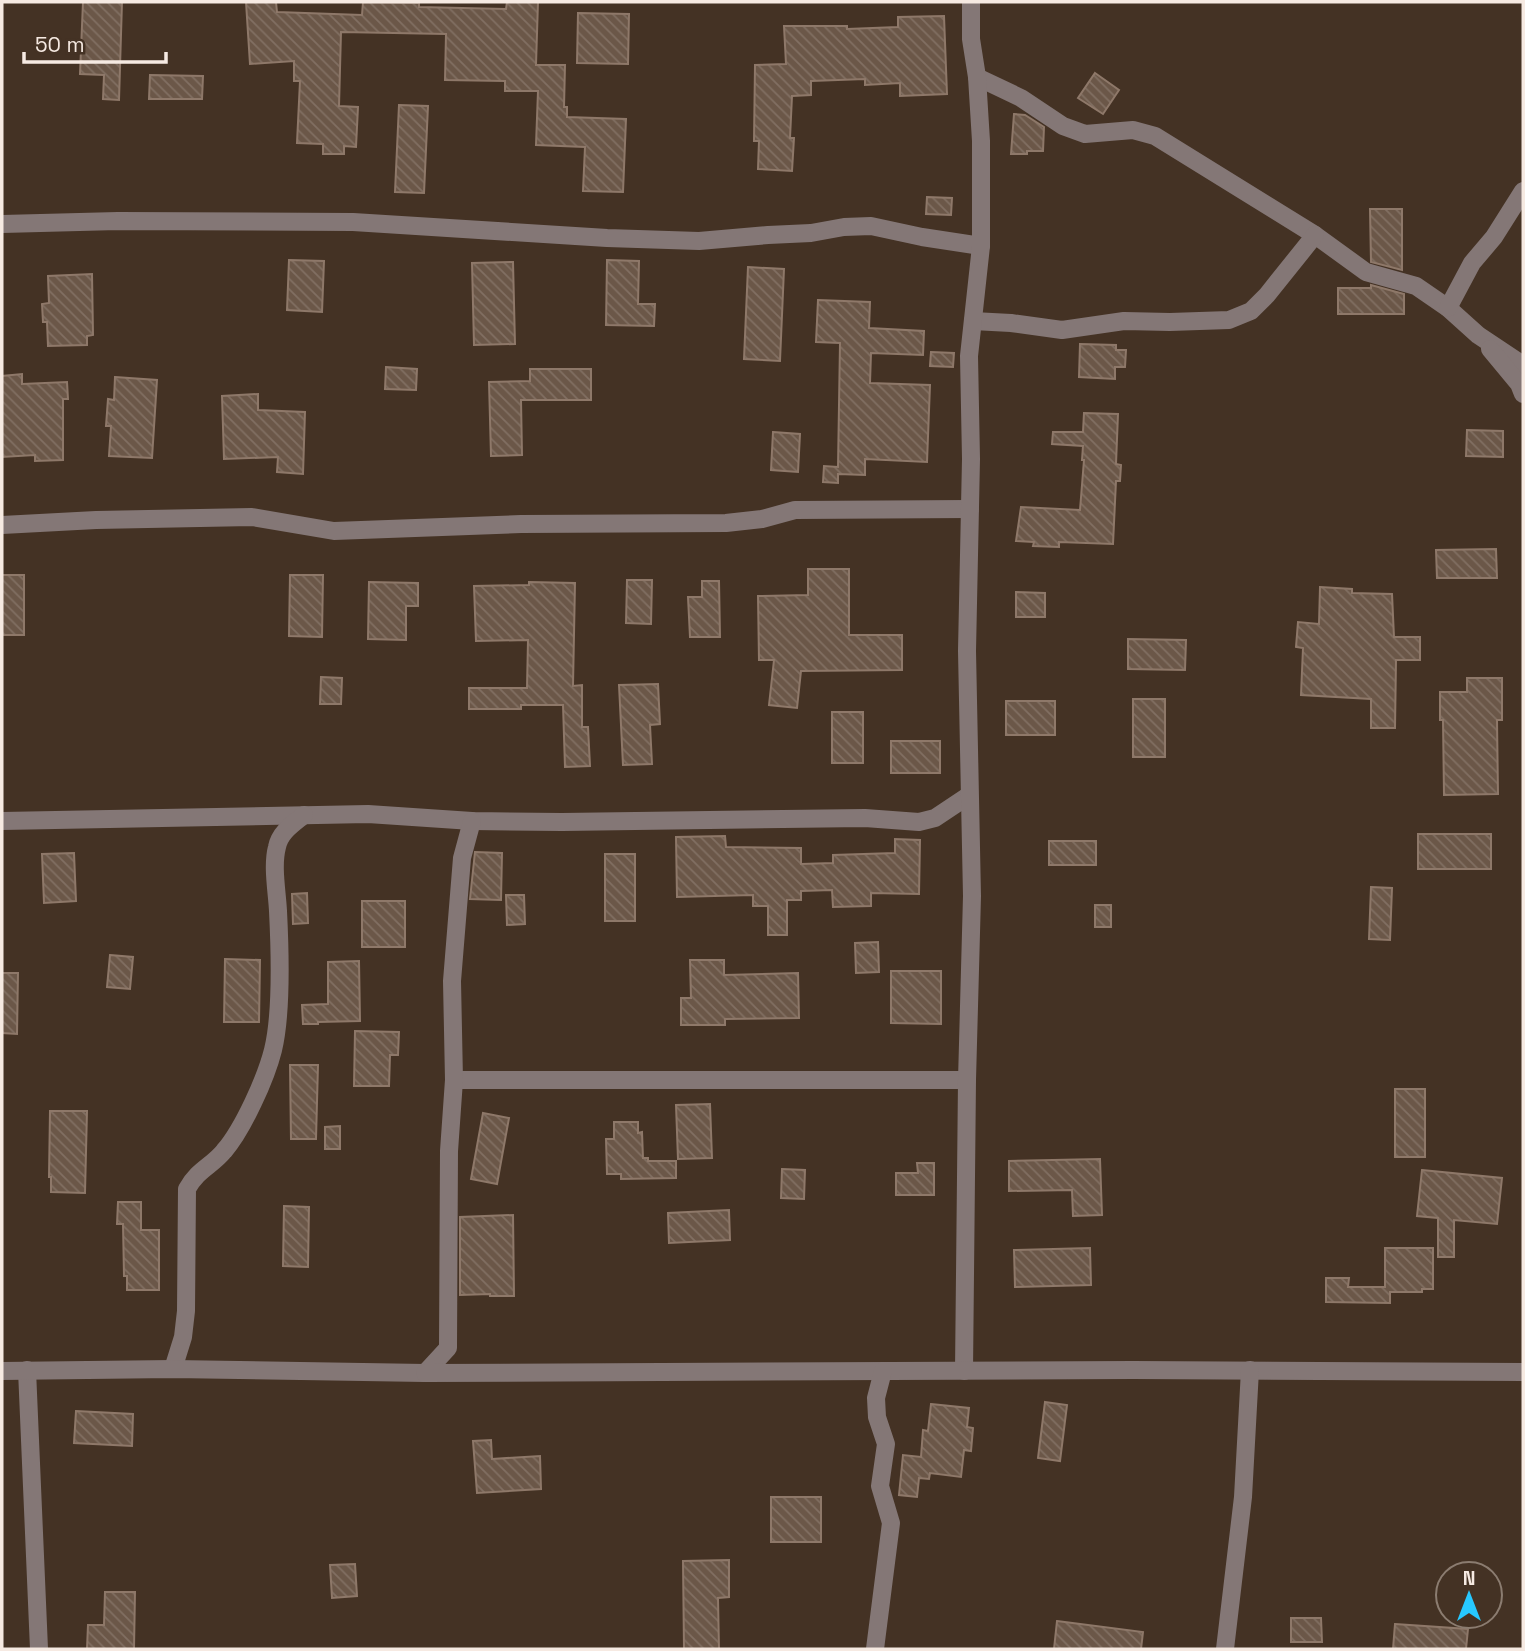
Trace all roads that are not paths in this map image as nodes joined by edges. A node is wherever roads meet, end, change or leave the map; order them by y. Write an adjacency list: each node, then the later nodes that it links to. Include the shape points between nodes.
1 (971, 2): 2 (street)
2 (977, 77): 5 (street, via 1085,134 1133,130 1155,136); 6 (street)
3 (1523, 191): 7 (street, via 1472,263)
4 (2, 224): 6 (street, via 353,222 699,241 871,226)
5 (1315, 235): 7 (street, via 1366,272 1416,286); 8 (street, via 1251,311 1228,320 1125,321 1062,330)
6 (981, 246): 8 (street)
7 (1448, 308): 9 (street)
8 (973, 321): 12 (street)
9 (1478, 335): 10 (street); 11 (street)
10 (1523, 365)
11 (1523, 394)
12 (970, 509): 13 (street, via 795,510 726,523 334,531 253,517); 14 (street)
13 (2, 525)
14 (968, 796): 17 (street, via 936,818 919,822 865,818); 19 (street)
15 (304, 815): 16 (street); 17 (street); 20 (street, via 284,831 276,847 279,936 277,1031 272,1052 236,1133 187,1189 184,1337)
16 (2, 821)
17 (472, 821): 18 (street, via 462,858 452,981)
18 (454, 1080): 19 (street); 27 (street, via 448,1348)
19 (967, 1080): 25 (street)
20 (173, 1369): 21 (street); 27 (street)
21 (27, 1370): 23 (street); 28 (street)
22 (1250, 1370): 25 (street); 26 (street); 30 (street, via 1243,1497)
23 (2, 1371)
24 (883, 1371): 25 (street); 27 (street); 29 (street, via 876,1398 886,1444 880,1486 891,1523)
25 (964, 1371)
26 (1523, 1372)
27 (425, 1373)
28 (39, 1649)
29 (874, 1649)
30 (1225, 1649)

